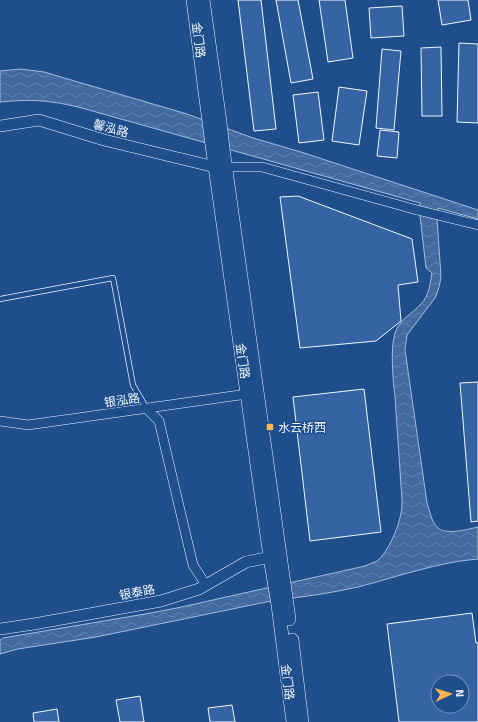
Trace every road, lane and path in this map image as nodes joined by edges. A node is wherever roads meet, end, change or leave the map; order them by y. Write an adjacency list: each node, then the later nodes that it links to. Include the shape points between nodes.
1 (193, 0): 3 (main road, 金门路)
2 (203, 0): 3 (main road, 金门路)
3 (215, 121): 5 (main road, 金门路)
4 (0, 126): 5 (street, 馨泓路, via 40,120 104,140)
5 (220, 167): 6 (street, via 262,167); 8 (main road, 金门路); 12 (main road, 金门路)
6 (478, 225)
7 (0, 299): 9 (lane, via 113,278 133,385)
8 (247, 394): 9 (street, 银泓路); 11 (main road, 金门路)
9 (147, 409): 10 (street, 银泓路, via 28,425); 13 (street, via 159,421 193,565)
10 (0, 421)
11 (270, 557): 12 (main road, 金门路); 13 (street, 银泰路, via 246,562)
12 (279, 579): 14 (main road, 金门路)
13 (206, 585): 15 (street, 银泰路, via 161,601)
14 (282, 604): 16 (main road, 金门路); 17 (main road, 金门路)
15 (0, 629)
16 (293, 722)
17 (302, 722)

